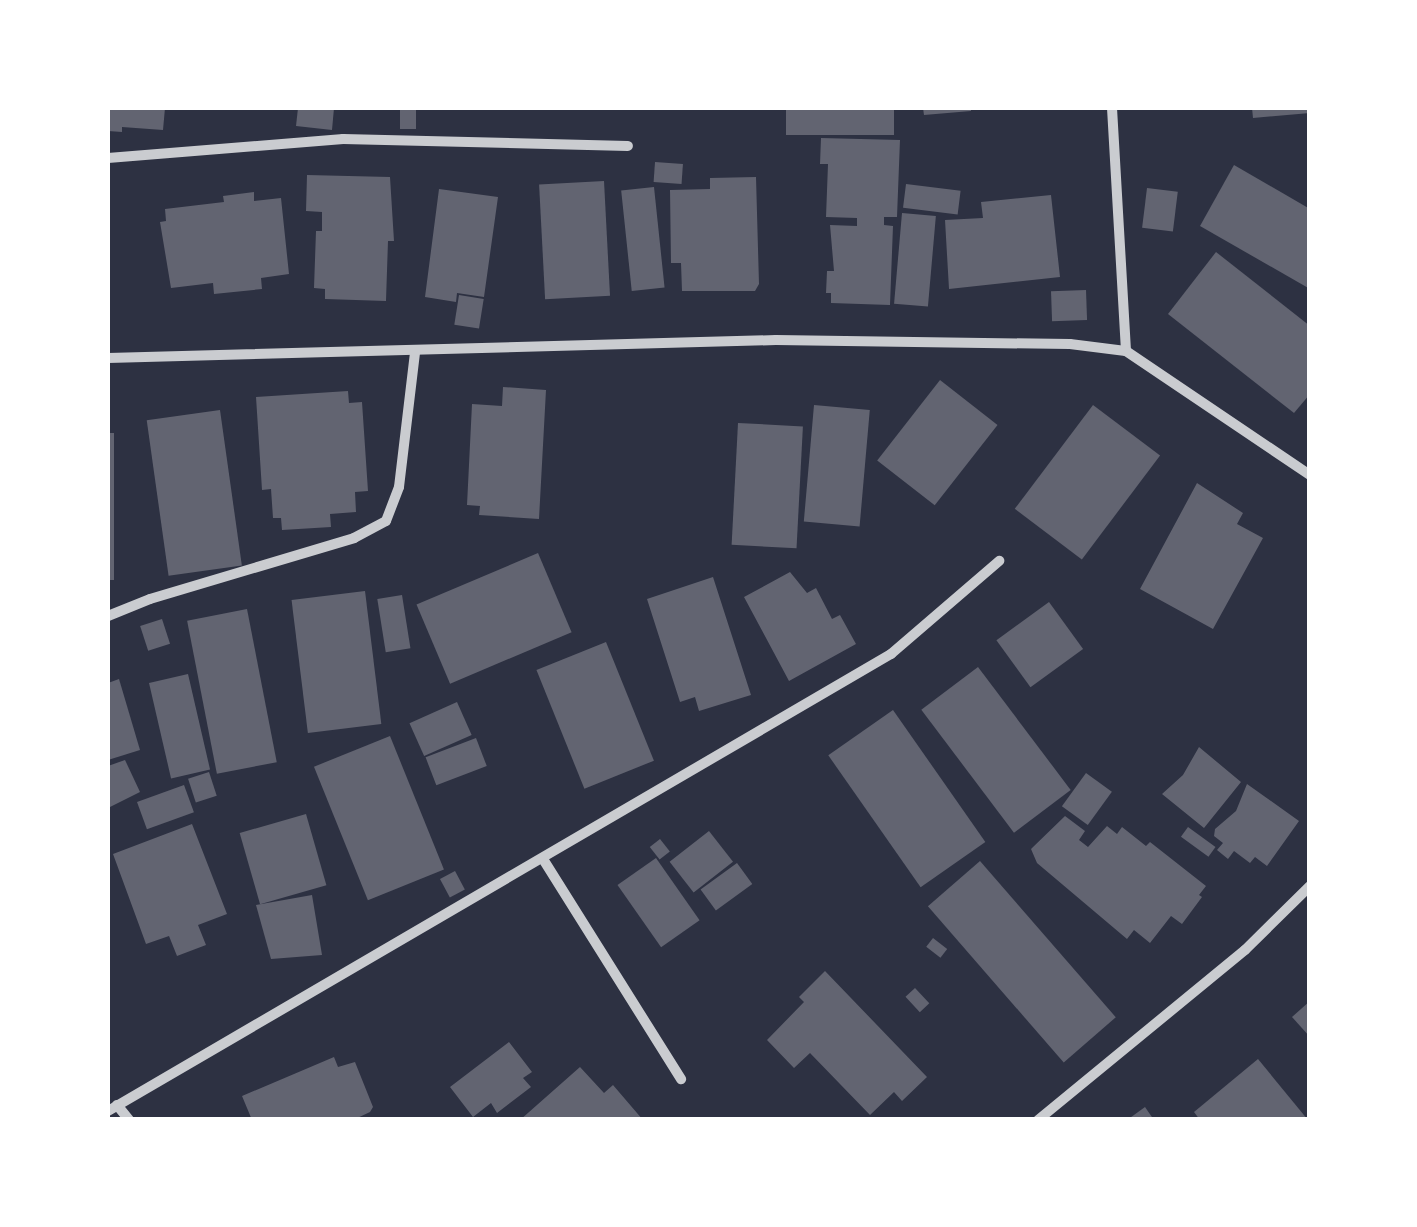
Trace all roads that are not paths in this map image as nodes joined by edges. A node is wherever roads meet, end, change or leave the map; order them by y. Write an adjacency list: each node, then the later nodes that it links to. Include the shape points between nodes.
1 (1112, 108): 4 (street)
2 (628, 146): 3 (street, via 343,139)
3 (108, 158)
4 (1126, 350): 5 (street, via 776,340); 7 (street)
5 (415, 352): 6 (street); 9 (street, via 399,487 386,521 354,538)
6 (108, 358)
7 (1310, 475)
8 (1000, 561): 10 (street, via 891,654)
9 (108, 616)
10 (543, 859): 12 (street); 13 (street)
11 (1310, 886): 15 (street, via 1245,950)
12 (681, 1080)
13 (112, 1108): 14 (street)
14 (129, 1120)
15 (1038, 1120)

